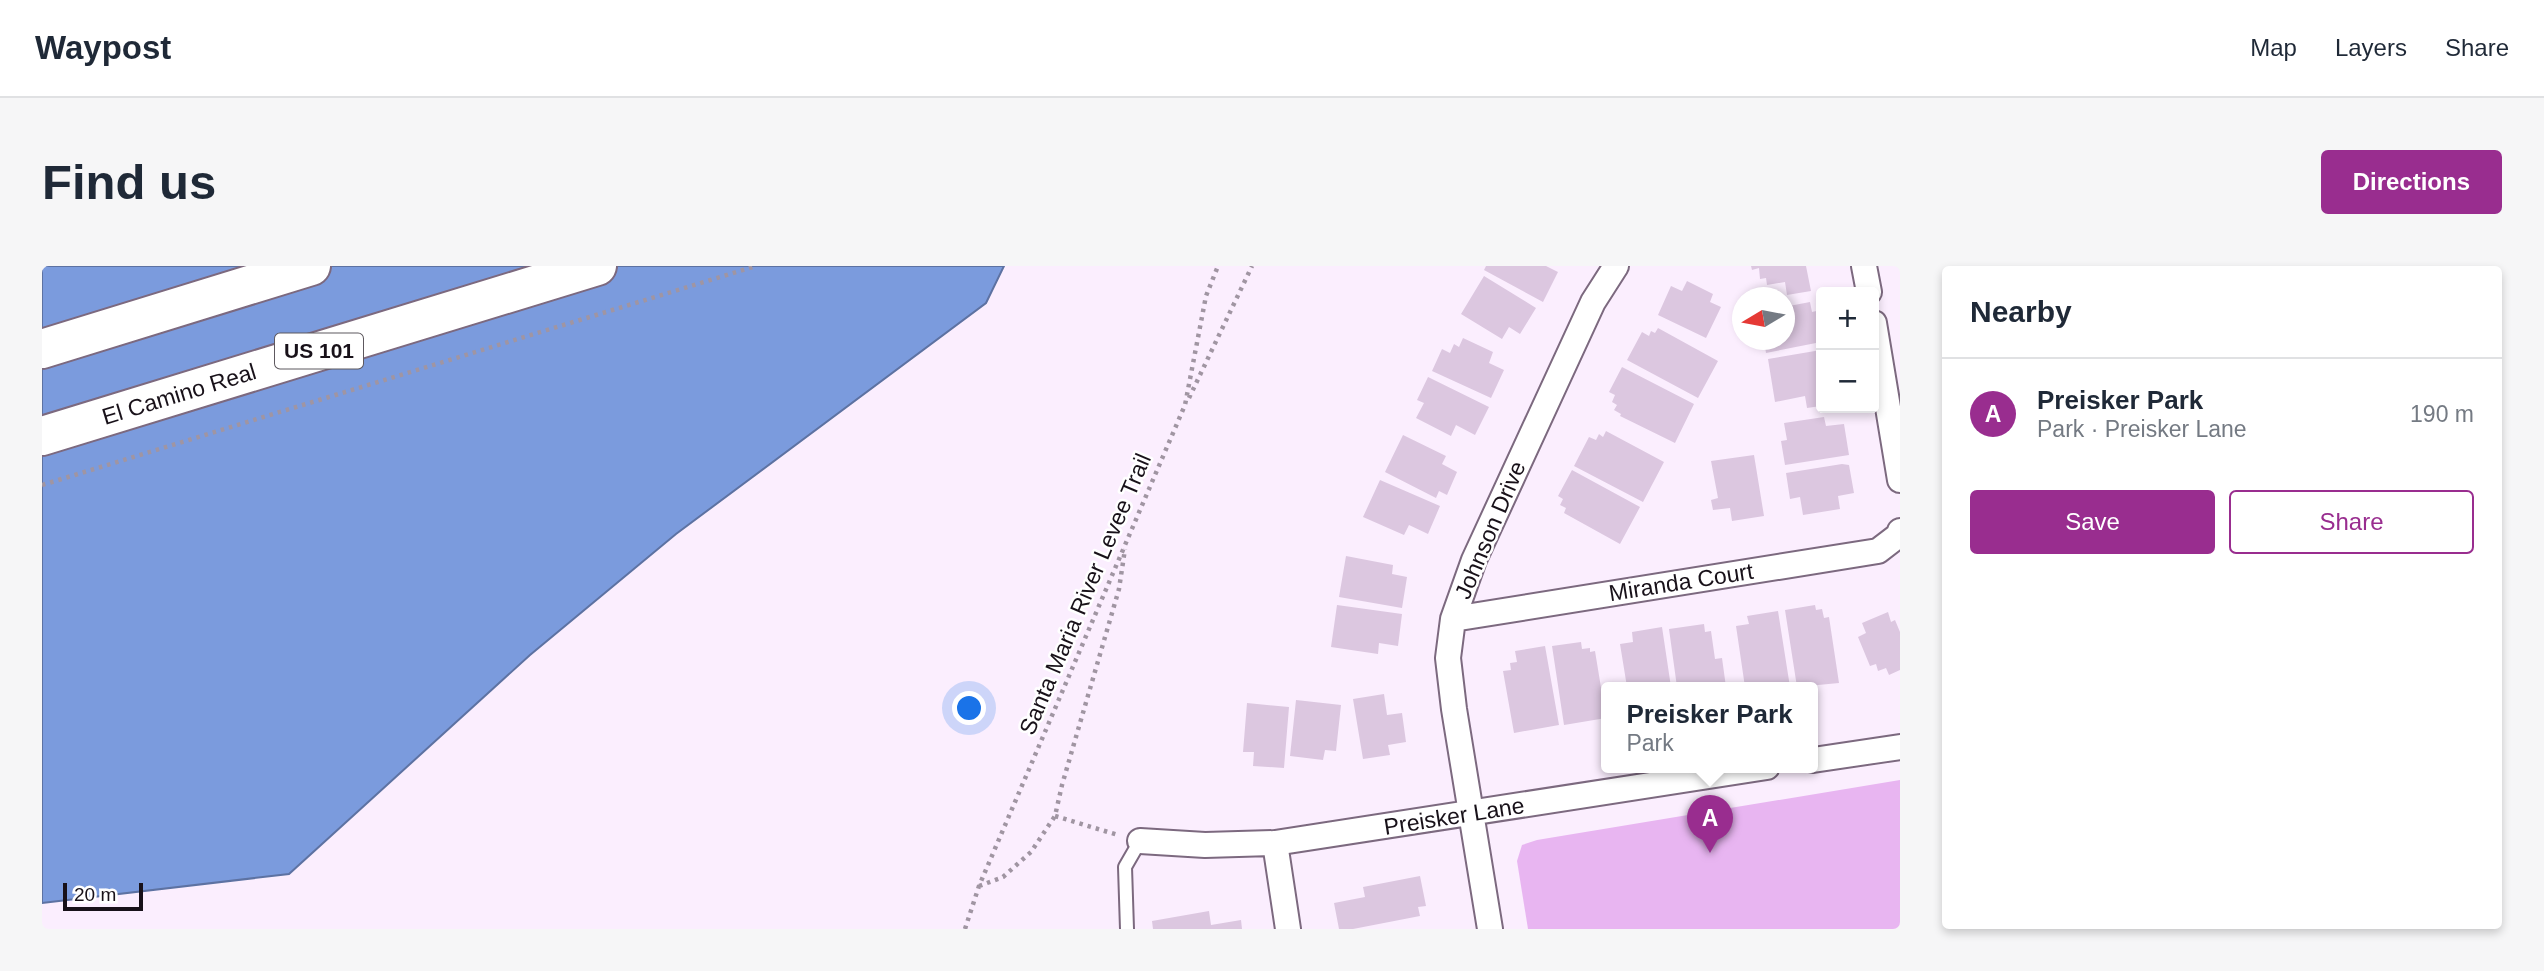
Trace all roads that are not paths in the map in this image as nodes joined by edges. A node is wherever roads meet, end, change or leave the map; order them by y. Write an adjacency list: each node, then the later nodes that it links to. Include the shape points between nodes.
1 (311, 266): 6 (highway)
2 (597, 266): 8 (highway, El Camino Real / US 101)
3 (1616, 266): 11 (street, Johnson Drive, via 1593,302 1474,560)
4 (1864, 266): 5 (street)
5 (1868, 287)
6 (42, 349)
7 (1878, 350): 9 (street)
8 (42, 436)
9 (1900, 480)
10 (1900, 531): 11 (street, Miranda Court, via 1878,551)
11 (1453, 619): 15 (street, Johnson Drive, via 1448,658)
12 (1900, 747): 13 (street)
13 (1818, 759)
14 (1728, 773): 15 (street, Preisker Lane)
15 (1471, 813): 17 (street, Preisker Lane); 20 (street, Johnson Drive)
16 (1140, 841): 17 (street, Preisker Lane); 18 (lane, via 1125,867)
17 (1275, 843): 19 (street)
18 (1127, 929)
19 (1288, 929)
20 (1490, 929)

